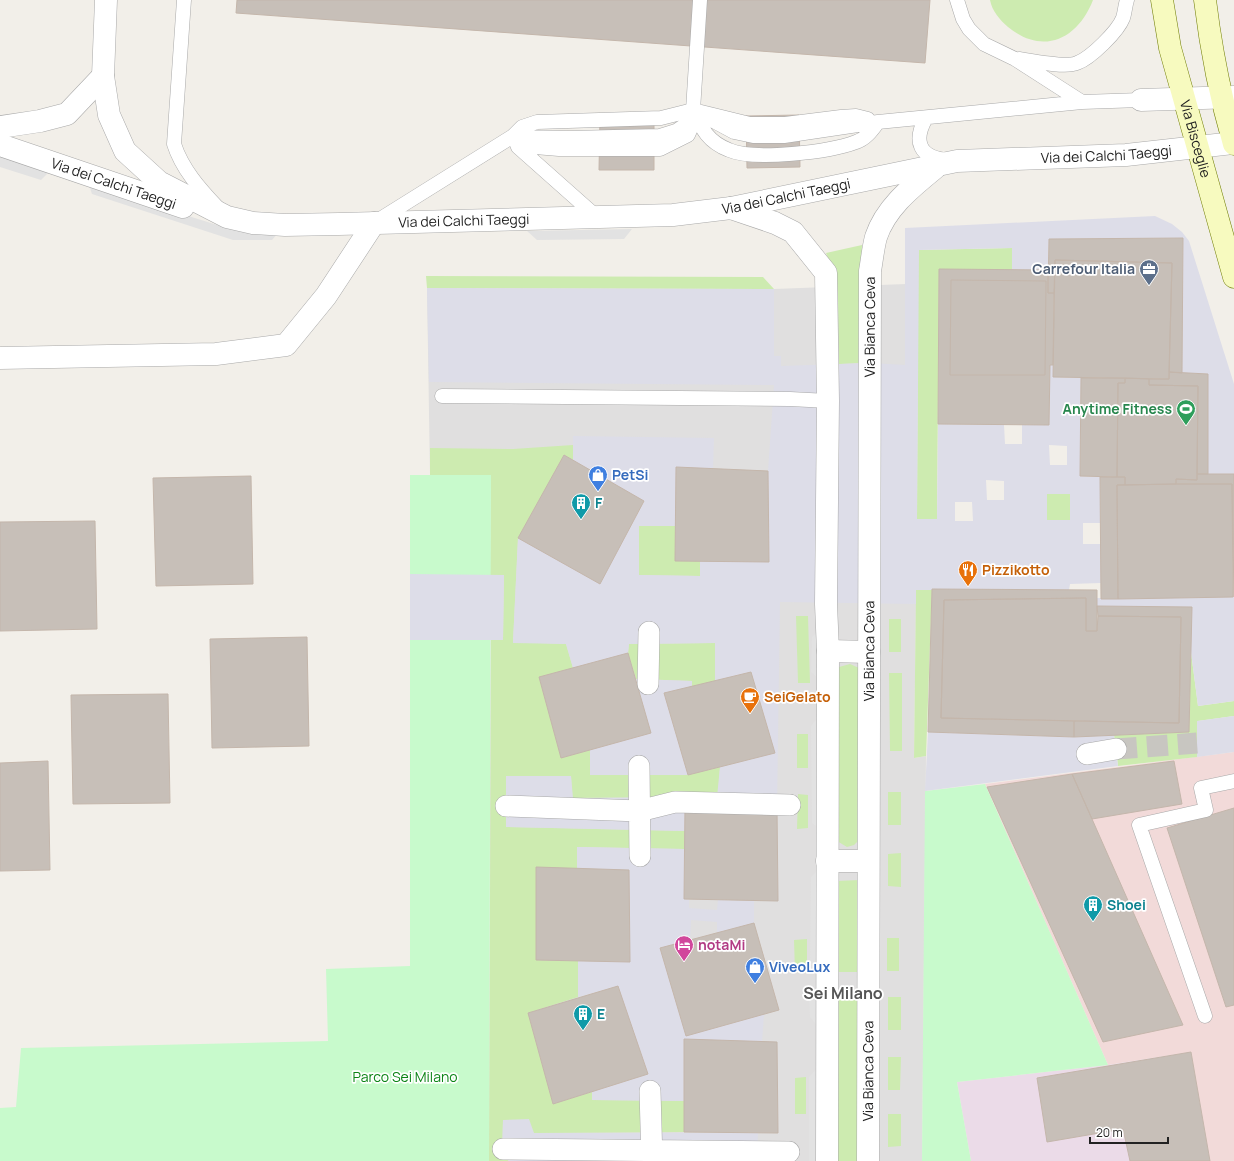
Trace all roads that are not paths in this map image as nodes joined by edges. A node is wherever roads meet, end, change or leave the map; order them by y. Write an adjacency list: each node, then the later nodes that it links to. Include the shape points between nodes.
1 (106, 0): 9 (street, Via dei Calchi Taeggi)
2 (184, 0): 24 (lane, via 174,144 193,179)
3 (700, 0): 14 (lane)
4 (958, 0): 8 (lane, via 963,19 976,37 984,44)
5 (1127, 0): 8 (lane, via 1122,19 1114,32 1096,50 1077,63 1048,64)
6 (1162, 0): 11 (main road, Via Bisceglie, via 1170,48)
7 (1205, 0): 10 (main road, via 1210,43)
8 (1016, 59): 13 (lane)
9 (103, 76): 17 (street, via 67,114); 24 (street, Via dei Calchi Taeggi, via 109,115 125,151 159,182)
10 (1228, 97): 11 (street); 19 (main road)
11 (1184, 99): 12 (street); 21 (main road, Via Bisceglie)
12 (1141, 100): 13 (lane)
13 (1082, 102): 15 (lane)
14 (693, 110): 16 (lane, via 750,124 784,124 856,116); 16 (lane, via 711,128 733,140 752,146 785,146 849,137); 18 (lane, via 685,125 660,136)
15 (926, 118): 16 (lane); 22 (lane, via 918,140 921,148)
16 (878, 122)
17 (0, 127)
18 (513, 136): 25 (lane, via 518,147); 26 (lane, Via dei Calchi Taeggi)
19 (1234, 143): 21 (street, Via dei Calchi Taeggi)
20 (0, 145): 24 (street, Via dei Calchi Taeggi, via 220,220)
21 (1197, 148): 22 (street, Via dei Calchi Taeggi, via 1118,156); 27 (main road, Via Bisceglie)
22 (947, 163): 23 (street, Via dei Calchi Taeggi); 33 (street, Via Bianca Ceva, via 901,196 896,203 876,238 870,271)
23 (731, 208): 25 (street, Via dei Calchi Taeggi, via 673,215); 30 (street, via 793,232 826,272)
24 (227, 217): 26 (street, Via dei Calchi Taeggi, via 253,223 285,225)
25 (598, 218): 26 (street, Via dei Calchi Taeggi)
26 (374, 223): 28 (street, via 326,296 286,345 216,354)
27 (1234, 277)
28 (0, 358)
29 (442, 396): 30 (lane, via 790,399)
30 (828, 402): 32 (street)
31 (649, 638): 34 (street)
32 (828, 651): 33 (street); 42 (street)
33 (869, 652): 43 (street, Via Bianca Ceva)
34 (648, 682)
35 (1116, 749): 36 (street)
36 (1087, 754)
37 (639, 771): 41 (street)
38 (1234, 781): 44 (lane, via 1200,788 1206,810 1139,825)
39 (790, 805): 41 (street, via 675,802)
40 (506, 806): 41 (street)
41 (640, 828)
42 (827, 861): 43 (street); 49 (street)
43 (868, 861): 50 (street, Via Bianca Ceva)
44 (1206, 1016)
45 (650, 1096): 46 (street)
46 (651, 1148): 47 (street); 48 (street)
47 (503, 1149)
48 (790, 1152)
49 (827, 1161)
50 (868, 1161)

